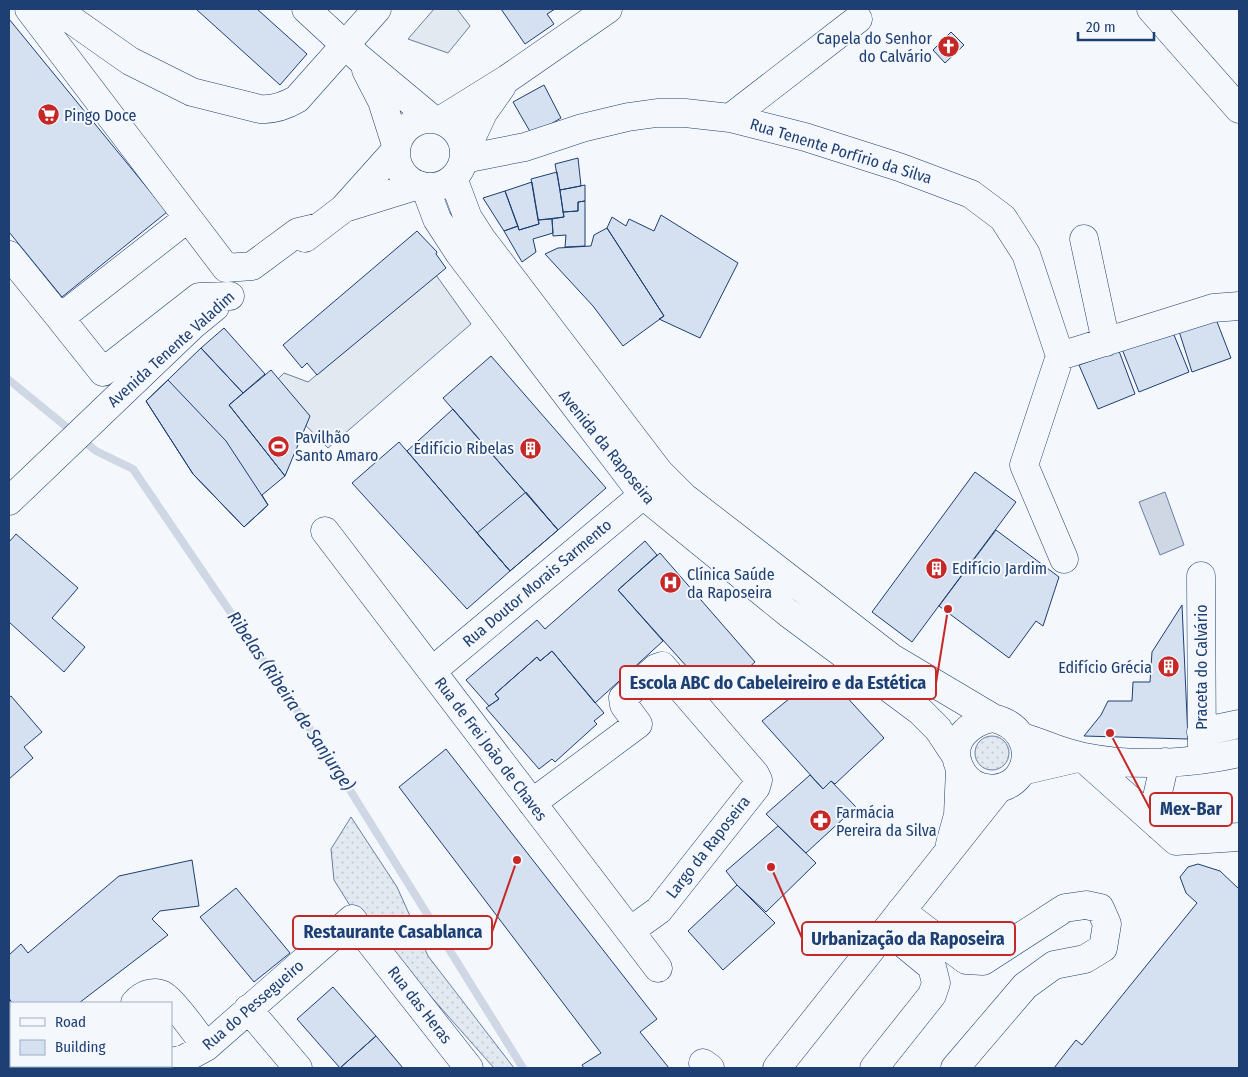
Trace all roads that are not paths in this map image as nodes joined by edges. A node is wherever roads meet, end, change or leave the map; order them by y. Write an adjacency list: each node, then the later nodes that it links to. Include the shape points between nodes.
1 (29, 9): 17 (street)
2 (56, 9): 8 (street, via 130,61 192,92 260,109 280,108 296,99)
3 (306, 9): 8 (street)
4 (376, 9): 8 (street)
5 (608, 9): 9 (street)
6 (1151, 9): 10 (street)
7 (858, 19): 11 (street)
8 (352, 51): 12 (street); 13 (street, via 382,101)
9 (506, 79): 12 (street); 14 (street, via 483,113)
10 (1239, 109)
11 (730, 118): 14 (street, Rua Tenente Porfírio da Silva, via 685,113 643,114 598,123); 25 (street, Rua Tenente Porfírio da Silva, via 805,137 971,194 1003,218 1026,254)
12 (436, 119): 13 (street, via 409,125 401,134); 14 (street, via 458,133 463,143)
13 (396, 148): 15 (street, via 396,162 401,172); 16 (street, Avenida Tenente Valadim)
14 (460, 164): 15 (street, via 445,184); 32 (street, Avenida da Raposeira, via 468,218 659,472 684,497 892,658)
15 (422, 186): 16 (street, Avenida Tenente Valadim); 26 (street, Avenida da Raposeira, via 459,253)
16 (343, 209): 18 (street, Avenida Tenente Valadim)
17 (188, 218): 18 (street, via 226,268 252,266 298,232); 23 (street)
18 (319, 227): 21 (street, Avenida Tenente Valadim)
19 (1084, 239): 24 (street)
20 (9, 254): 23 (street)
21 (230, 296): 23 (street, via 199,297 103,372); 27 (street, Avenida Tenente Valadim, via 193,325)
22 (1239, 306): 24 (street, via 1213,308)
23 (60, 318)
24 (1106, 342): 25 (street)
25 (1060, 356): 29 (street, via 1024,465)
26 (642, 495): 31 (street, Rua Doutor Morais Sarmento); 39 (street, Avenida da Raposeira, via 788,613 920,711 938,729)
27 (9, 501)
28 (325, 531): 31 (street, Rua de Frei João de Chaves)
29 (1064, 559)
30 (1201, 576): 34 (street, Praceta do Calvário)
31 (432, 671): 44 (street, Rua de Frei João de Chaves)
32 (993, 718): 35 (street, Avenida da Raposeira, via 1015,727); 39 (street, via 971,725 963,734 958,744)
33 (1239, 724): 34 (street)
34 (1201, 732): 38 (street, Praceta do Calvário)
35 (1022, 737): 37 (street, Avenida da Raposeira); 42 (street, via 1026,754)
36 (1239, 753): 38 (street, Avenida da Raposeira)
37 (1082, 757): 40 (street, Avenida da Raposeira); 42 (street, Avenida da Raposeira); 45 (street)
38 (1202, 759): 41 (street, Avenida da Raposeira)
39 (958, 762): 43 (street, Avenida da Raposeira, via 967,778 976,785); 48 (street, via 958,815)
40 (1129, 762): 41 (street, Avenida da Raposeira); 45 (street)
41 (1165, 762): 46 (street, via 1157,797)
42 (1022, 771): 43 (street, Avenida da Raposeira, via 1012,782)
43 (999, 788): 48 (street)
44 (532, 803): 51 (street, Rua de Frei João de Chaves); 51 (street, Largo da Raposeira, via 638,724 624,705 624,698 662,666 755,774 758,780 756,787 659,910)
45 (1134, 804): 46 (street)
46 (1159, 826): 47 (street, via 1176,841)
47 (1239, 837)
48 (946, 855): 50 (street)
49 (352, 919): 56 (street, Rua do Pessegueiro); 60 (street, Rua das Heras)
50 (894, 921): 61 (street); 62 (street, via 932,967 936,983 932,995); 63 (street, via 966,960 983,961 1065,908 1086,905 1100,908 1107,924 1102,948 1085,959 1054,965 1024,986)
51 (630, 931): 52 (street, Rua de Frei João de Chaves)
52 (658, 968)
53 (136, 1002): 54 (street, via 141,996 153,993 164,995)
54 (170, 1002)
55 (172, 1005): 57 (street)
56 (248, 1009): 57 (street, Rua do Pessegueiro); 59 (street)
57 (206, 1047): 58 (street, Rua do Pessegueiro)
58 (172, 1062)
59 (298, 1068)
60 (469, 1068)
61 (777, 1068)
62 (874, 1068)
63 (955, 1068)

